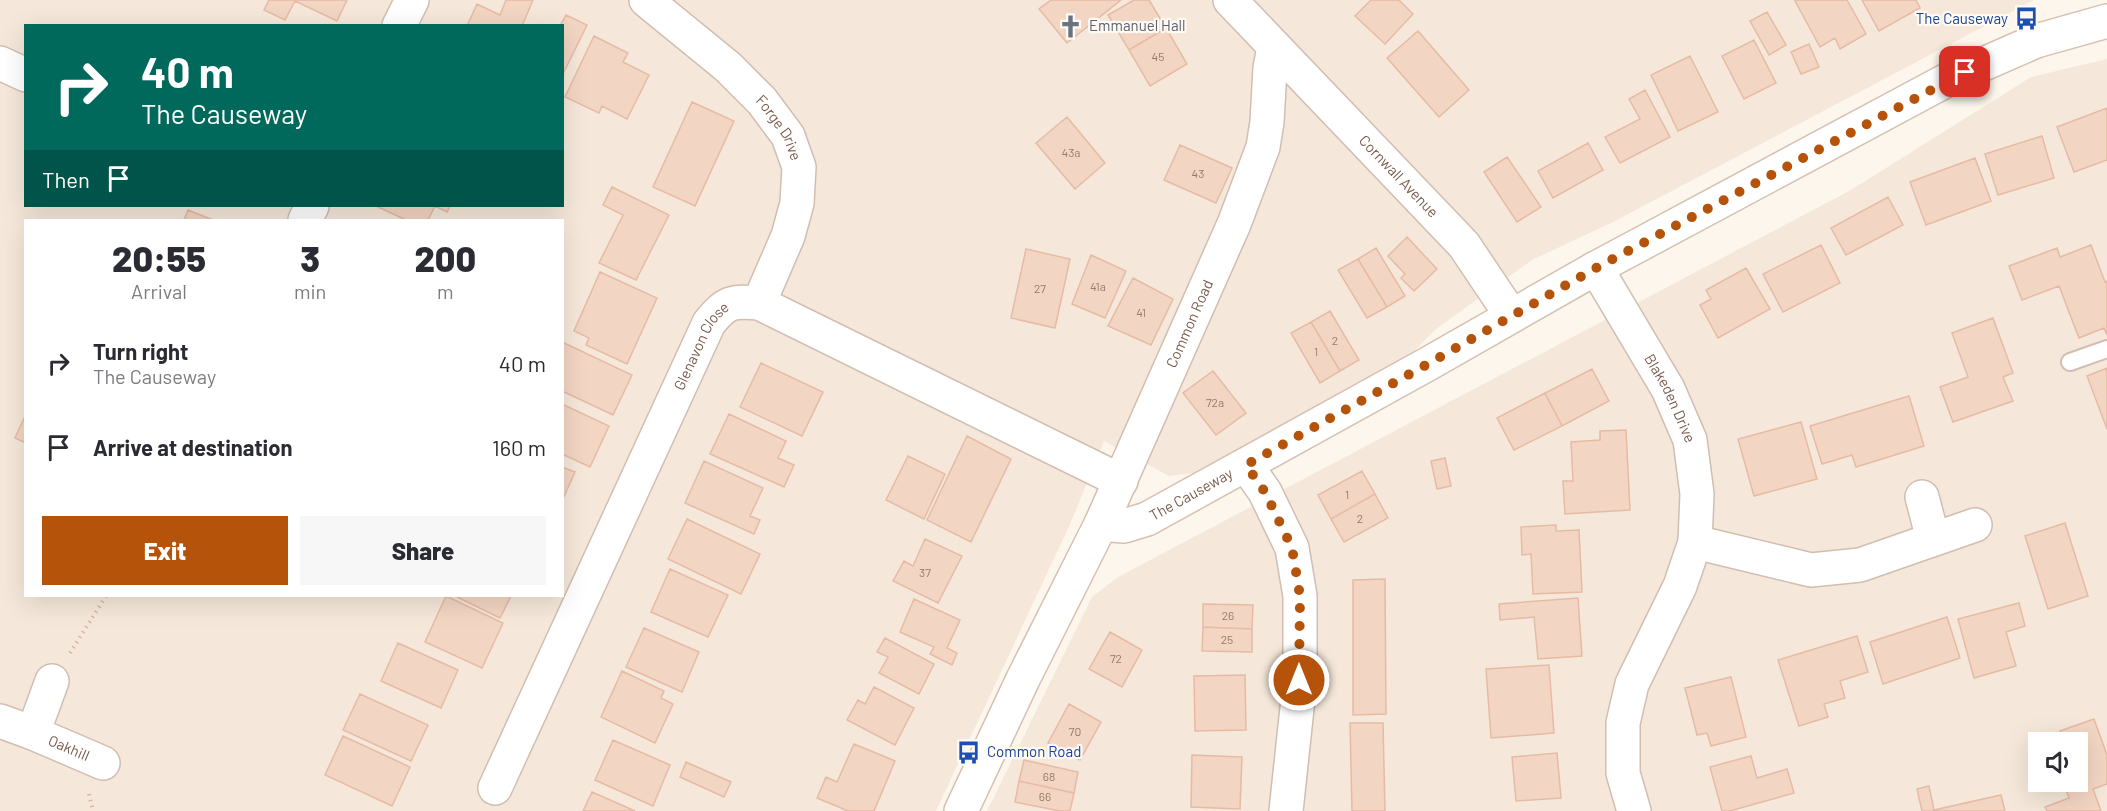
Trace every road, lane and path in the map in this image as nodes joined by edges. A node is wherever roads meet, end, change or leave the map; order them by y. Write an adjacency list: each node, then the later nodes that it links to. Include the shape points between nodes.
1 (412, 0): 5 (street)
2 (646, 0): 10 (street, Forge Drive, via 728,67 762,101 788,136 799,167 797,203 788,236)
3 (1232, 0): 6 (street)
4 (2107, 21): 9 (street, The Causeway, via 2036,41 1947,80)
5 (400, 24)
6 (1275, 47): 11 (street, Cornwall Avenue, via 1464,245); 15 (street, Common Road, via 1263,147 1234,224)
7 (0, 63): 8 (street)
8 (24, 74)
9 (1596, 268): 11 (street, The Causeway); 20 (street, Blakeden Drive, via 1668,388 1690,440 1697,494)
10 (759, 303): 15 (street, Glenavon Close); 26 (street, Glenavon Close, via 740,302 722,307 709,323)
11 (1511, 315): 14 (street, The Causeway)
12 (2107, 349): 13 (lane)
13 (2070, 362)
14 (1246, 465): 17 (street, The Causeway, via 1147,519 1124,526); 28 (street, via 1265,492 1292,548 1300,596 1299,680)
15 (1121, 481): 17 (street, Common Road)
16 (1922, 497): 19 (street)
17 (1101, 525): 27 (street, Common Road)
18 (1975, 525): 19 (street)
19 (1934, 539): 20 (street, via 1860,566 1811,570)
20 (1695, 542): 29 (street, Blakeden Drive, via 1671,606 1632,684 1623,723 1623,773)
21 (105, 597): 22 (path)
22 (52, 681): 24 (street, Oakhill)
23 (0, 721): 24 (street, Oakhill)
24 (33, 733): 25 (street, Oakhill)
25 (103, 763)
26 (495, 788)
27 (961, 811)
28 (1286, 811)
29 (1634, 811)

